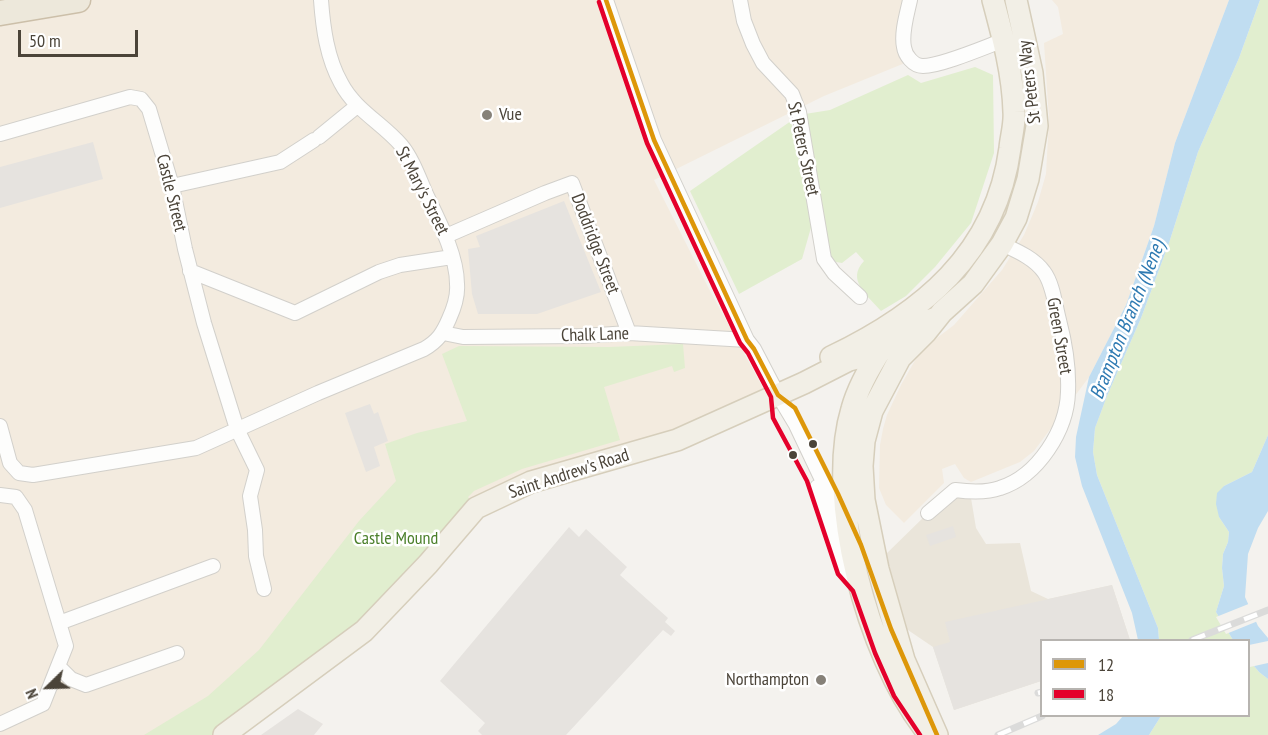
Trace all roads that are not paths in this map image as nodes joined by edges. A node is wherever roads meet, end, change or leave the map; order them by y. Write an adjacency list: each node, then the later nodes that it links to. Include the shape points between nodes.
1 (78, 0): 8 (highway)
2 (321, 0): 11 (street, St Mary's Street, via 334,69)
3 (606, 0): 23 (street, via 654,140)
4 (740, 0): 18 (street, St Peters Street, via 753,44 767,68 792,94 799,112 824,259)
5 (910, 0): 10 (street, via 903,43 907,56 917,65 946,61)
6 (993, 0): 10 (main road, St Peters Way)
7 (1016, 0): 9 (main road, St Peters Way)
8 (0, 13)
9 (1024, 33): 10 (main road); 15 (main road, St Peters Way, via 1037,126 1028,179 1016,218)
10 (1004, 40): 19 (main road, St Peters Way, via 1014,114 1001,190 987,225 969,252 932,295)
11 (357, 106): 13 (street, via 280,162); 14 (street, St Mary's Street, via 401,145)
12 (0, 134): 13 (street, Castle Street, via 130,97 141,99 149,110)
13 (172, 186): 17 (street, Castle Street)
14 (446, 236): 16 (street, St Mary's Street); 22 (street, Doddridge Street, via 572,183)
15 (1002, 244): 20 (main road, St Peters Way, via 973,284); 30 (street, Green Street, via 1028,256 1044,272 1053,296 1068,367 1068,394 1062,420 1049,449 1019,478 1001,488 955,490)
16 (452, 257): 17 (street, via 379,272 295,313); 21 (street, St Mary's Street, via 458,283 454,308)
17 (190, 271): 27 (street, Castle Street)
18 (860, 297)
19 (908, 314): 24 (main road, St Peters Way); 25 (main road, St Peters Way, via 804,370)
20 (936, 318): 24 (main road, St Peters Way); 37 (main road, via 900,358 872,411 864,441 864,500 878,569)
21 (443, 333): 22 (street, Chalk Lane, via 475,337); 27 (street, via 424,349)
22 (629, 333): 23 (street, Chalk Lane)
23 (747, 340): 25 (street)
24 (879, 352): 25 (main road, St Peters Way, via 849,360); 29 (main road, via 866,372 851,410 845,454)
25 (778, 395): 29 (street, via 795,408); 31 (street); 33 (street, via 780,415 814,478 845,571); 41 (main road, Saint Andrew's Road, via 677,440 531,482 476,508 364,631)
26 (0, 426): 27 (street, via 10,463 19,473 33,475 196,448)
27 (237, 429): 34 (street, Castle Street, via 257,470 250,496)
28 (1, 495): 35 (street, via 16,497 25,510)
29 (846, 512): 31 (main road); 37 (street)
30 (928, 513)
31 (849, 537): 33 (main road)
32 (213, 566): 35 (street)
33 (860, 587): 39 (main road, via 882,651)
34 (264, 589)
35 (59, 623): 38 (street, via 66,646)
36 (177, 652): 38 (street, via 86,685 71,679)
37 (904, 660): 39 (main road)
38 (59, 667): 40 (street, via 44,704)
39 (908, 690): 42 (main road); 43 (main road)
40 (0, 724)
41 (224, 735)
42 (929, 735)
43 (937, 735)

